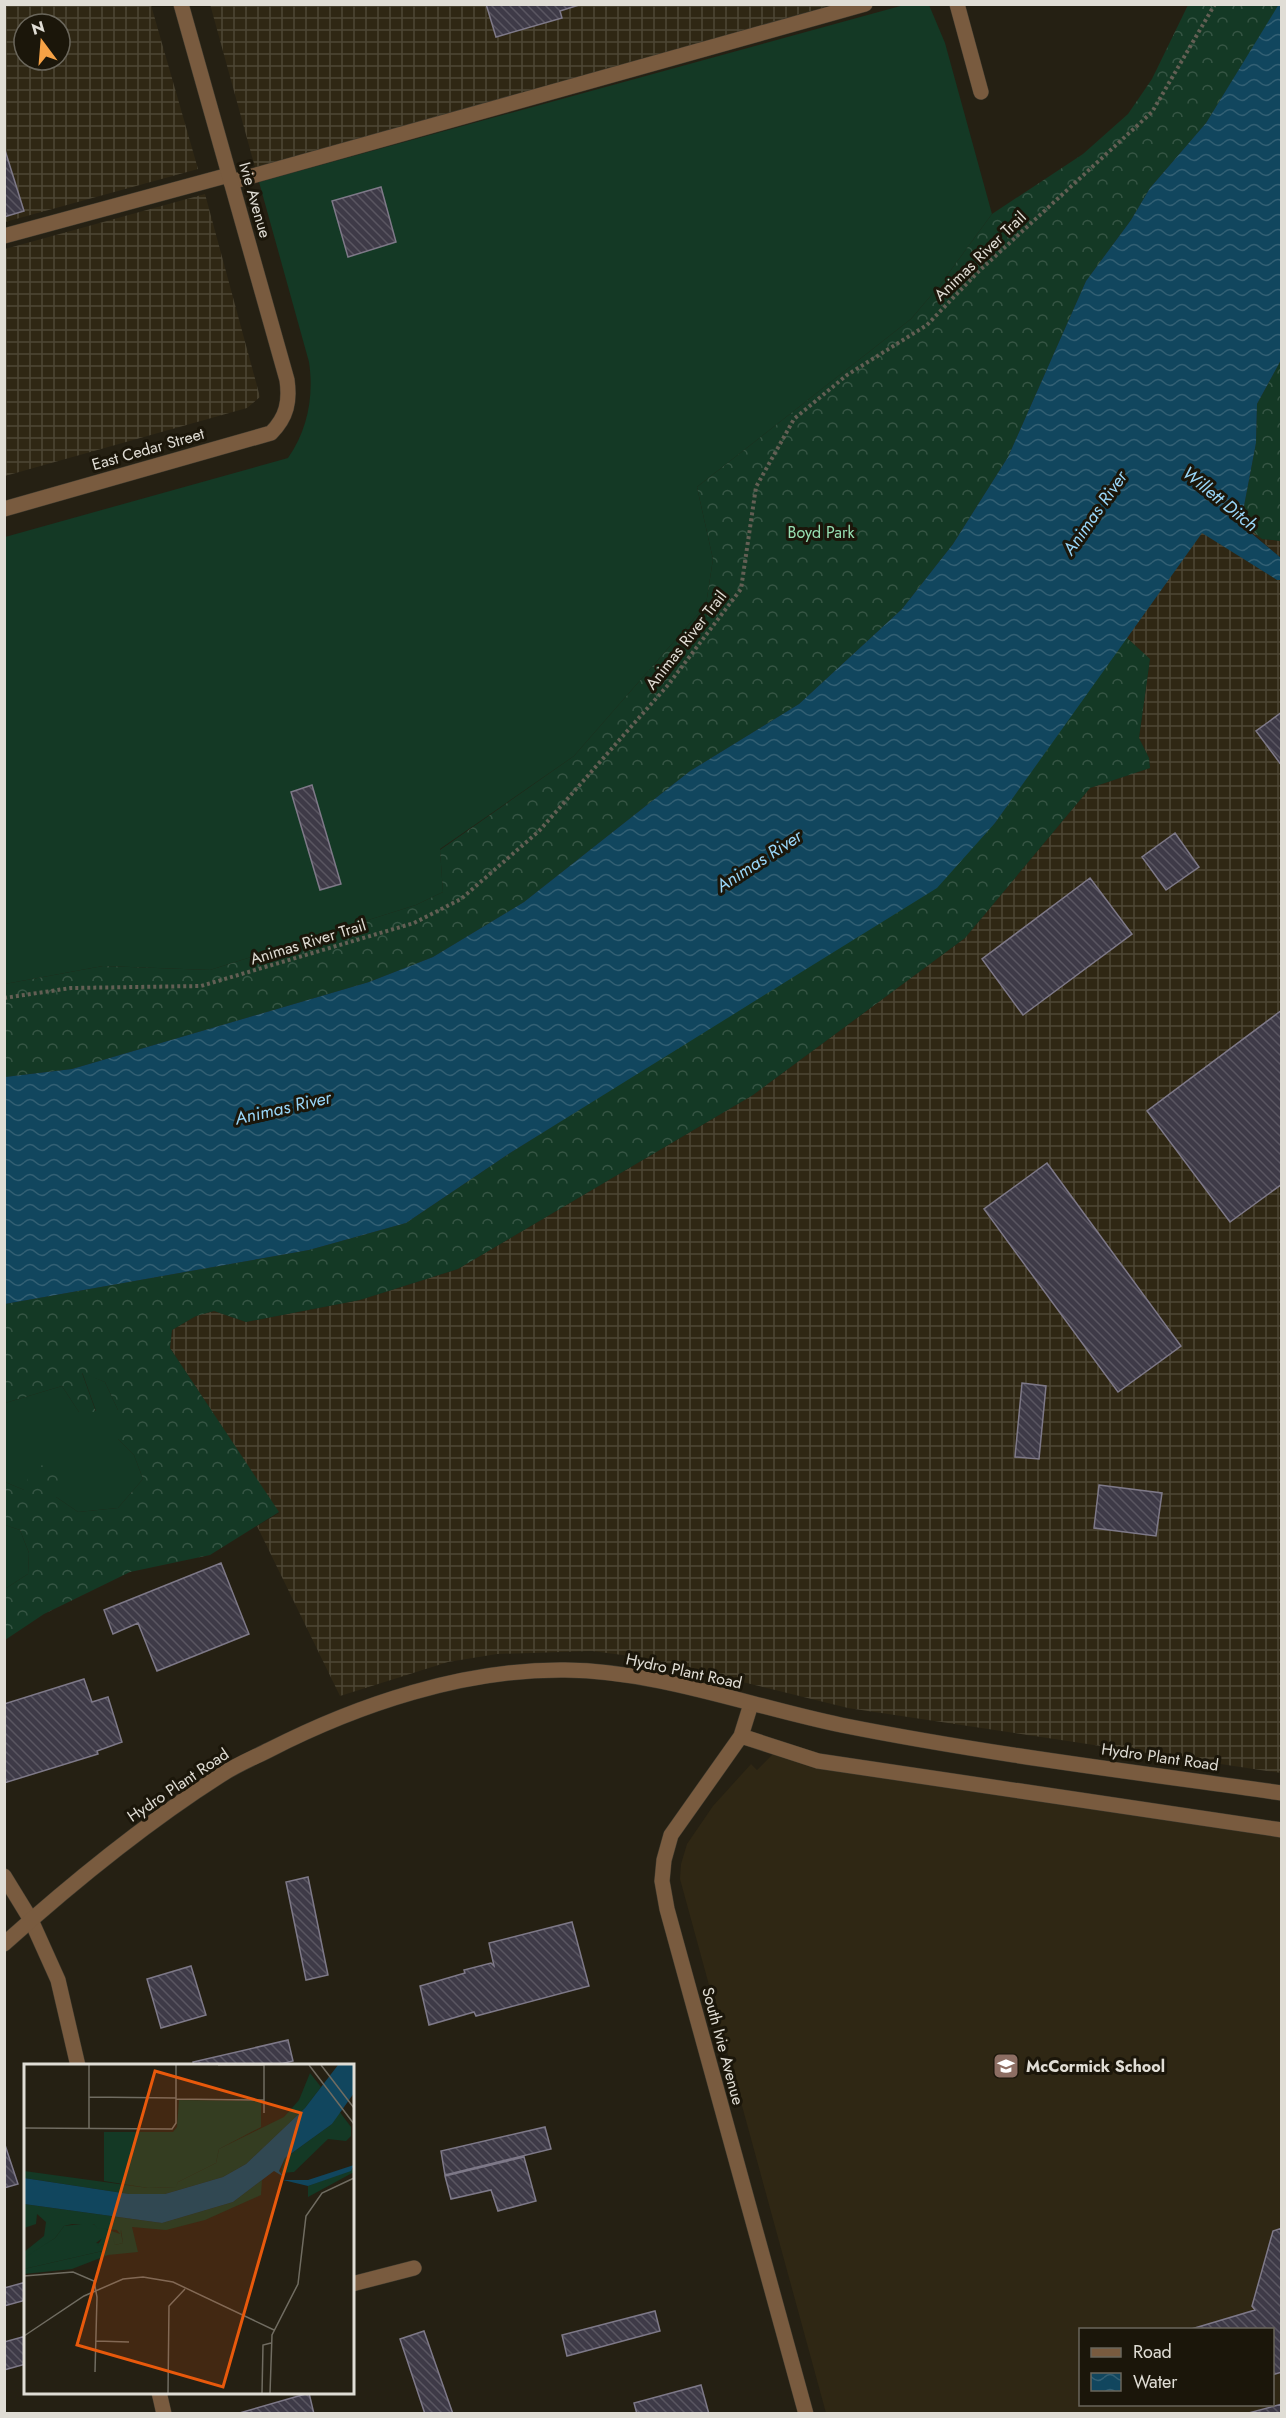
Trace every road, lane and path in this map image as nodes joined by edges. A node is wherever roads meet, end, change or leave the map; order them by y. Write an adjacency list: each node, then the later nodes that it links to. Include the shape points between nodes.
1 (181, 4): 6 (street, Ivie Avenue)
2 (865, 4): 6 (street)
3 (957, 4): 5 (street)
4 (1215, 4): 10 (path, Animas River Trail, via 1152,112 978,272 927,325 847,375 794,419 756,487 741,589 668,685 539,831 461,899 414,923 201,986 71,988)
5 (981, 92)
6 (230, 178): 7 (street); 8 (street, Ivie Avenue, via 287,381)
7 (4, 236)
8 (287, 406): 9 (street, East Cedar Street, via 272,433)
9 (4, 508)
10 (4, 998)
11 (751, 1704): 12 (street, South Ivie Avenue); 13 (street, Hydro Plant Road, via 947,1745); 16 (street, Hydro Plant Road, via 639,1677 566,1670 515,1672 452,1683 382,1702 302,1733 223,1773 111,1852)
12 (741, 1736): 14 (street, via 818,1761); 23 (street, South Ivie Avenue, via 671,1835 662,1881)
13 (1281, 1793)
14 (1281, 1830)
15 (4, 1876): 16 (street)
16 (31, 1920): 17 (street, Hydro Plant Road); 18 (street, via 58,1980)
17 (4, 1944)
18 (78, 2064)
19 (414, 2268): 20 (street)
20 (354, 2283)
21 (159, 2394): 22 (street)
22 (164, 2414)
23 (806, 2414)

